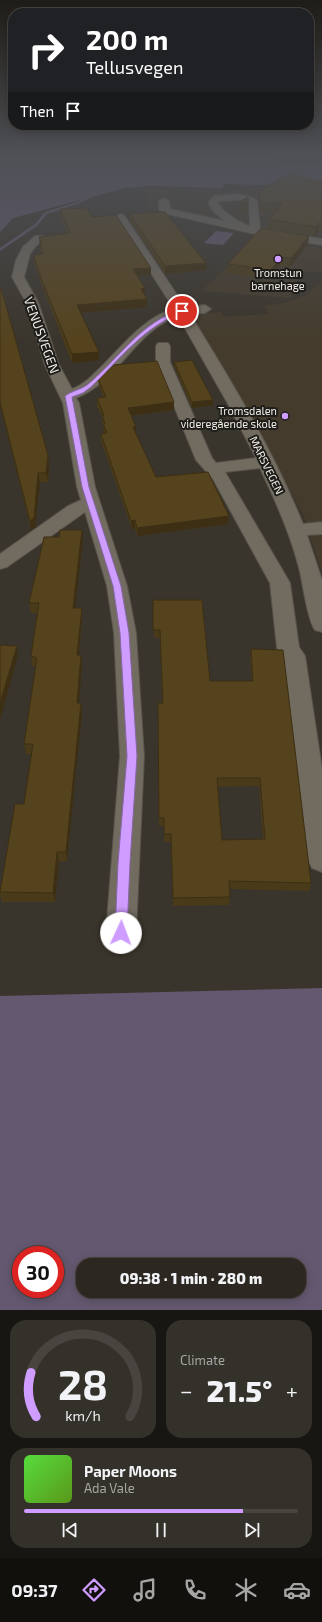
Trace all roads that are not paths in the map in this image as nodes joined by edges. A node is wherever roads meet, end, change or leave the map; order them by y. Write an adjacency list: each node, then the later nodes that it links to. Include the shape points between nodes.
1 (121, 218): 6 (street, MARSVEGEN)
2 (203, 218): 4 (street, via 250,230)
3 (39, 238): 8 (street, VENUSVEGEN, via 29,245 18,272 19,281 32,302 52,365)
4 (322, 242)
5 (205, 309): 6 (street)
6 (182, 311): 8 (street, via 159,322 89,386); 9 (street, MARSVEGEN, via 207,351)
7 (163, 346): 10 (street, via 163,362 204,460)
8 (68, 396): 11 (street, VENUSVEGEN)
9 (267, 462): 10 (street); 13 (street, MARSVEGEN)
10 (212, 469): 16 (street, via 220,477 280,582 288,648 294,656)
11 (91, 502): 14 (street, via 74,510); 17 (street, VENUSVEGEN, via 117,586 125,633 132,756)
12 (322, 528): 13 (street)
13 (296, 530): 15 (street, MARSVEGEN, via 311,572)
14 (0, 563)
15 (322, 625)
16 (322, 860)
17 (121, 933)

